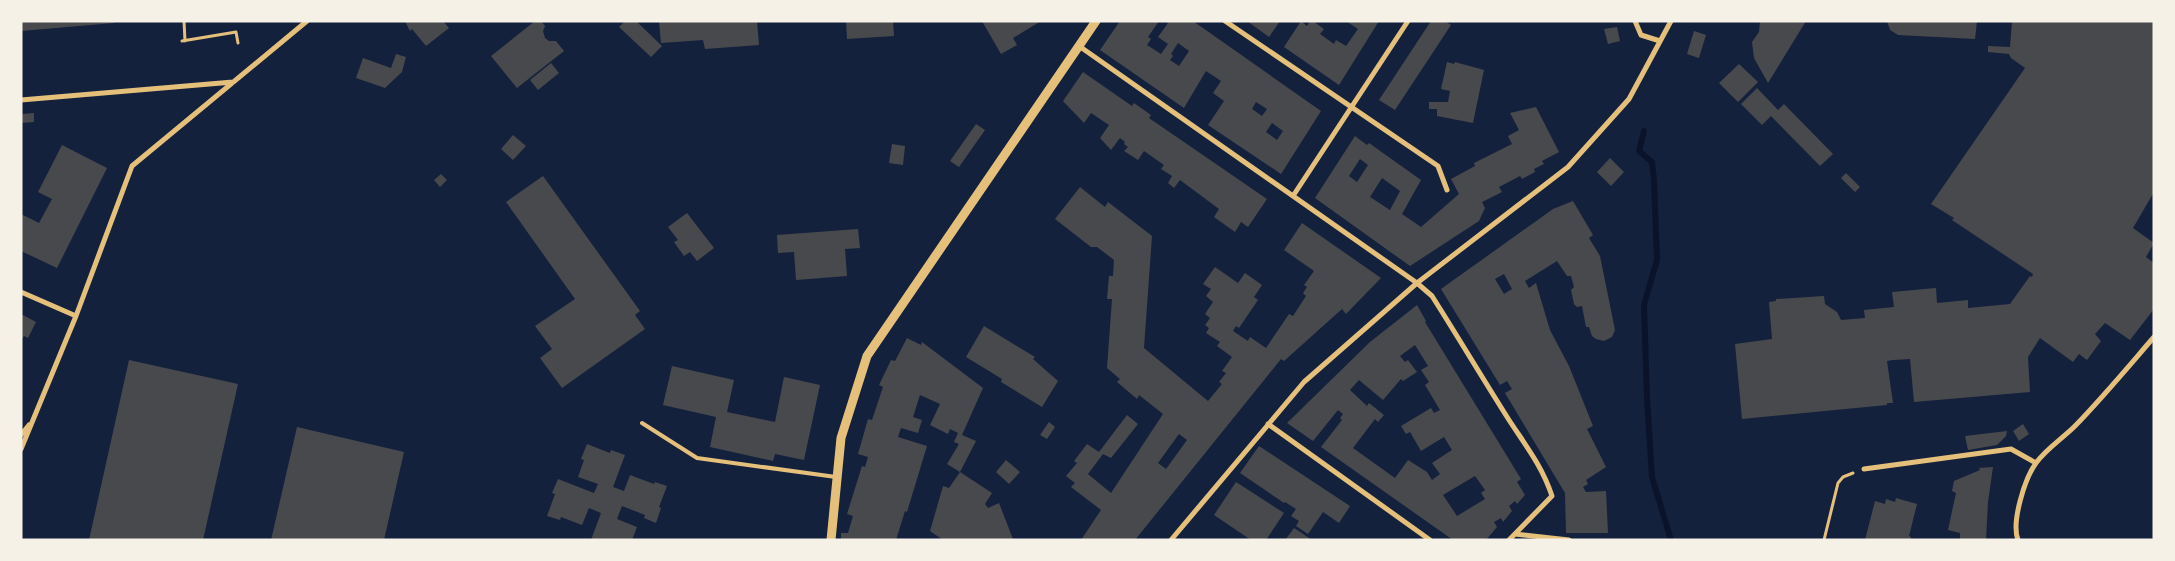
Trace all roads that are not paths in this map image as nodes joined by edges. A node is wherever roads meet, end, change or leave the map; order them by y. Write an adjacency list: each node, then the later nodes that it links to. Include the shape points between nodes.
1 (307, 21): 9 (street)
2 (1096, 21): 8 (street)
3 (1225, 21): 11 (street)
4 (1408, 21): 11 (street)
5 (1635, 21): 7 (street, via 1641,35)
6 (1671, 21): 7 (street)
7 (1660, 41): 14 (street, via 1629,99 1568,167)
8 (1079, 46): 13 (street); 25 (street, via 867,356 841,438)
9 (234, 82): 10 (street); 16 (street, via 132,166)
10 (21, 100)
11 (1351, 106): 12 (street, via 1438,166); 13 (street)
12 (1447, 190)
13 (1293, 196): 14 (street)
14 (1417, 283): 20 (street, via 1304,382); 26 (street, via 1432,296 1544,474 1552,496)
15 (21, 292): 16 (street)
16 (76, 316): 18 (street)
17 (2154, 337): 23 (street, via 2092,408)
18 (33, 420): 21 (street); 22 (street)
19 (642, 423): 25 (lane, via 698,458)
20 (1268, 424): 28 (street); 29 (street)
21 (21, 435)
22 (21, 449)
23 (2036, 463): 24 (street, via 2011,449); 32 (street, via 2019,504)
24 (1864, 469)
25 (837, 478): 27 (street)
26 (1514, 534): 30 (street); 31 (street)
27 (831, 540)
28 (1171, 540)
29 (1430, 540)
30 (1509, 540)
31 (1569, 540)
32 (2018, 540)

